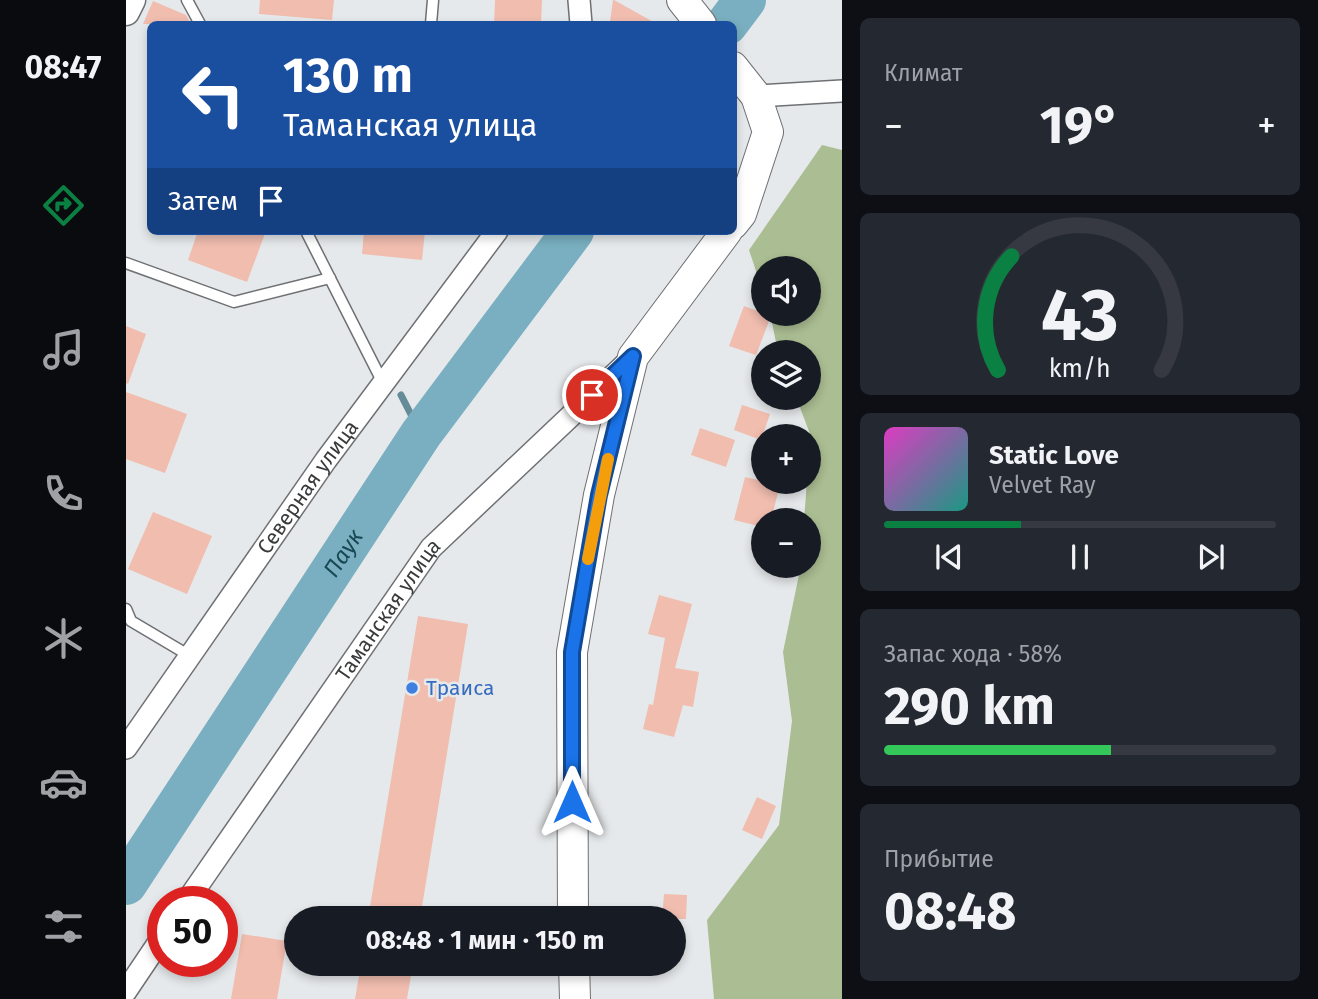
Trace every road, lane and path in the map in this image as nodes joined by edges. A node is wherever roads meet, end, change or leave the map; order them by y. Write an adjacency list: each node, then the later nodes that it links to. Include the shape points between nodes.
1 (132, 0): 6 (street)
2 (187, 0): 7 (lane)
3 (433, 0): 8 (lane)
4 (579, 0): 9 (street)
5 (682, 0): 10 (main road)
6 (126, 12)
7 (198, 21)
8 (431, 21)
9 (581, 21)
10 (699, 21)
11 (737, 72): 13 (main road)
12 (842, 91): 13 (street)
13 (756, 96): 14 (main road, via 768,132)
14 (737, 219)
15 (308, 235): 19 (lane)
16 (494, 235): 21 (street, Северная улица)
17 (724, 235): 20 (main road)
18 (126, 263): 19 (lane, via 234,302)
19 (330, 278): 21 (lane)
20 (633, 356): 25 (street, Таманская улица, via 431,548); 26 (main road, via 599,495 572,652)
21 (383, 383): 23 (street, Северная улица)
22 (126, 610): 23 (lane, via 131,621)
23 (190, 656): 24 (street, Северная улица)
24 (126, 748)
25 (197, 886)
26 (573, 906)
27 (147, 960): 29 (street)
28 (574, 976): 30 (main road)
29 (126, 991)
30 (575, 999)

